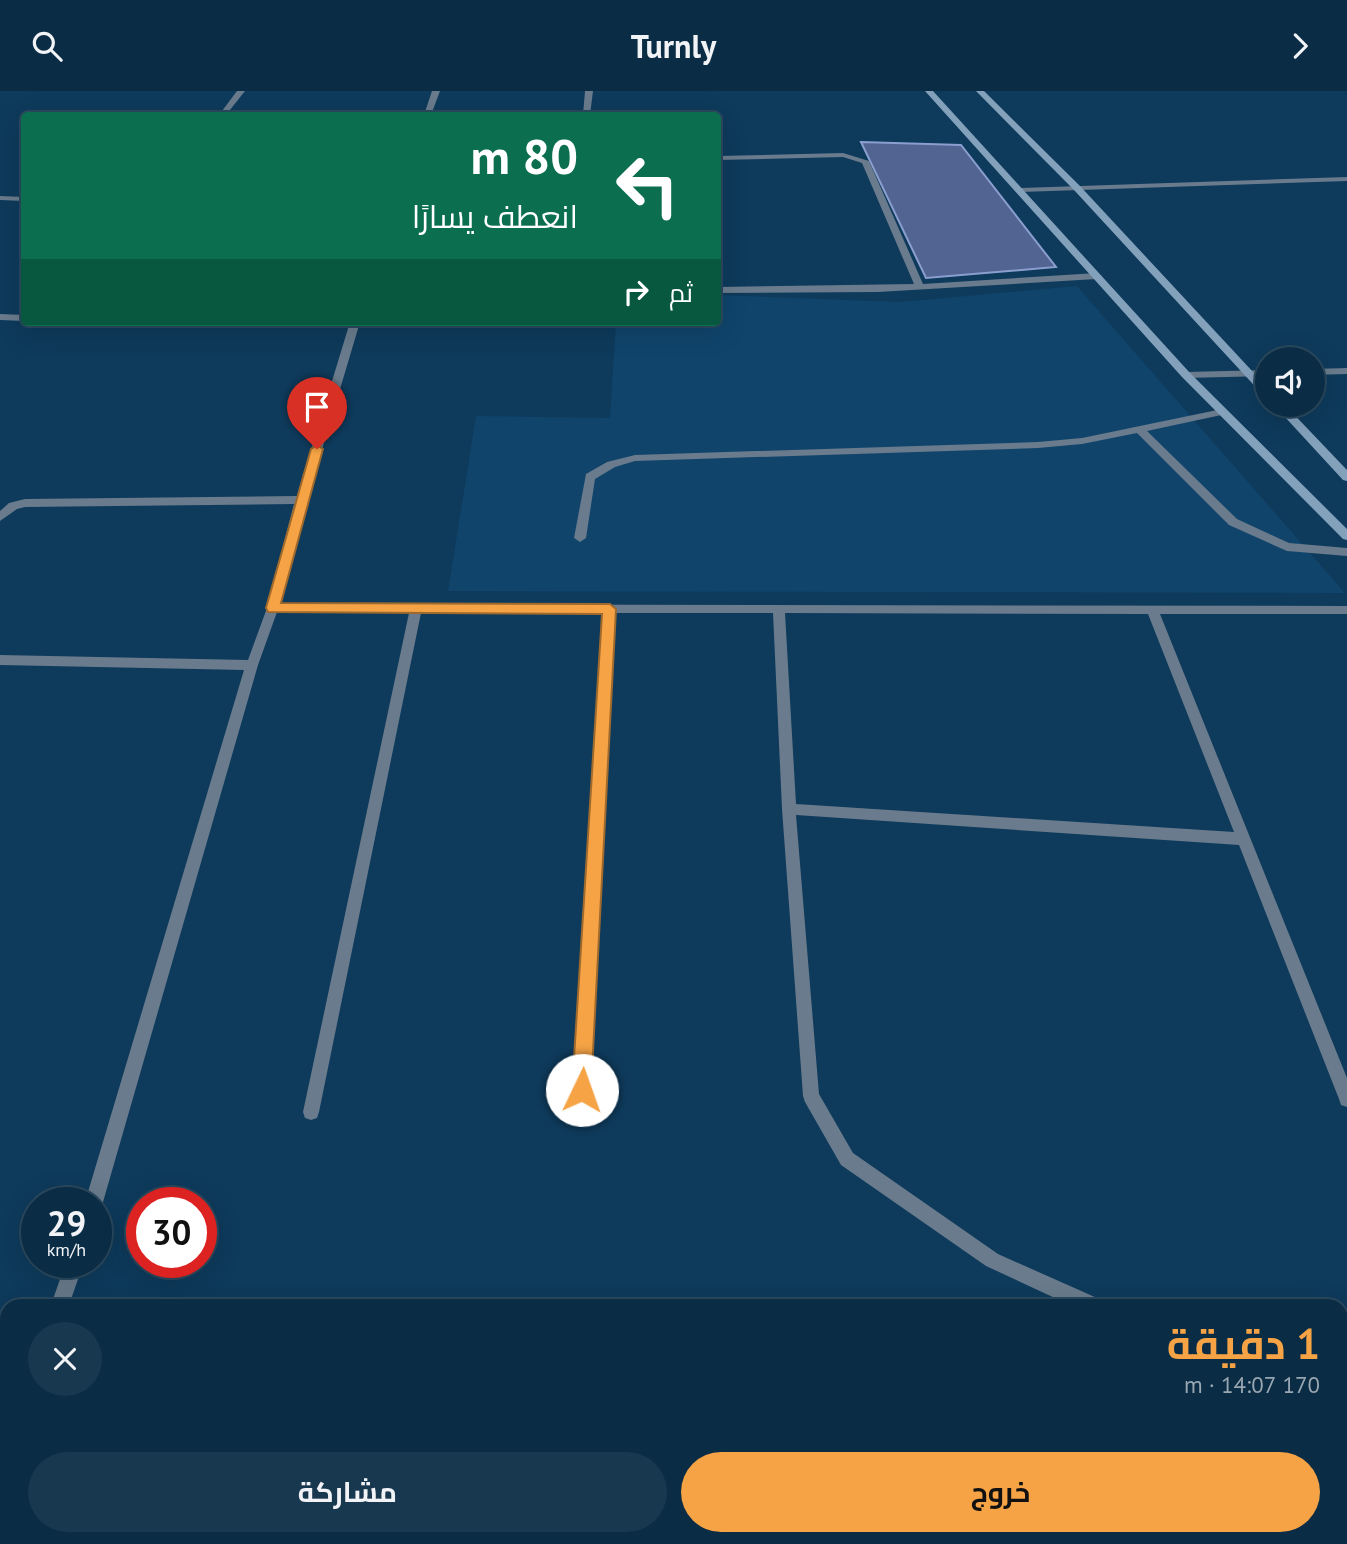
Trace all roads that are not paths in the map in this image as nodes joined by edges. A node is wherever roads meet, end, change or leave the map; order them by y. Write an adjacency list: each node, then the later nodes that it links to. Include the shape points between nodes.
1 (241, 91): 6 (street)
2 (436, 91): 7 (street)
3 (589, 91): 8 (street)
4 (929, 91): 12 (main road)
5 (980, 91): 11 (main road)
6 (224, 112)
7 (428, 112)
8 (586, 112)
9 (721, 158): 16 (street, via 843,155 865,161)
10 (1347, 179): 11 (street)
11 (1077, 188): 12 (street); 23 (main road)
12 (1021, 190): 15 (main road)
13 (0, 198): 14 (street)
14 (21, 199)
15 (1097, 276): 16 (street); 25 (main road)
16 (920, 287): 17 (street)
17 (721, 290)
18 (0, 317): 19 (street)
19 (21, 319)
20 (354, 326): 31 (street)
21 (1347, 371): 22 (street)
22 (1325, 372)
23 (1248, 373): 24 (street); 25 (street); 26 (main road)
24 (1255, 373)
25 (1186, 375): 27 (main road)
26 (1255, 380)
27 (1222, 412): 29 (street); 33 (main road)
28 (1290, 417): 30 (main road)
29 (1139, 429): 34 (street, via 1038,445 635,458 611,464 590,477); 35 (street, via 1233,522 1287,547)
30 (1347, 477)
31 (301, 500): 32 (street, via 25,503); 36 (street)
32 (0, 517)
33 (1347, 536)
34 (580, 538)
35 (1347, 552)
36 (273, 608): 37 (street); 43 (street)
37 (416, 608): 38 (street); 48 (street)
38 (610, 609): 39 (street); 46 (street)
39 (779, 609): 41 (street); 44 (street)
40 (1347, 610): 41 (street)
41 (1153, 611): 45 (street)
42 (0, 660): 43 (street)
43 (251, 665): 49 (street)
44 (789, 809): 45 (street); 52 (street, via 811,1096 847,1159 992,1260)
45 (1244, 839): 47 (street)
46 (582, 1090)
47 (1347, 1099)
48 (311, 1112)
49 (98, 1187)
50 (69, 1278): 51 (street)
51 (62, 1299)
52 (1077, 1299)

